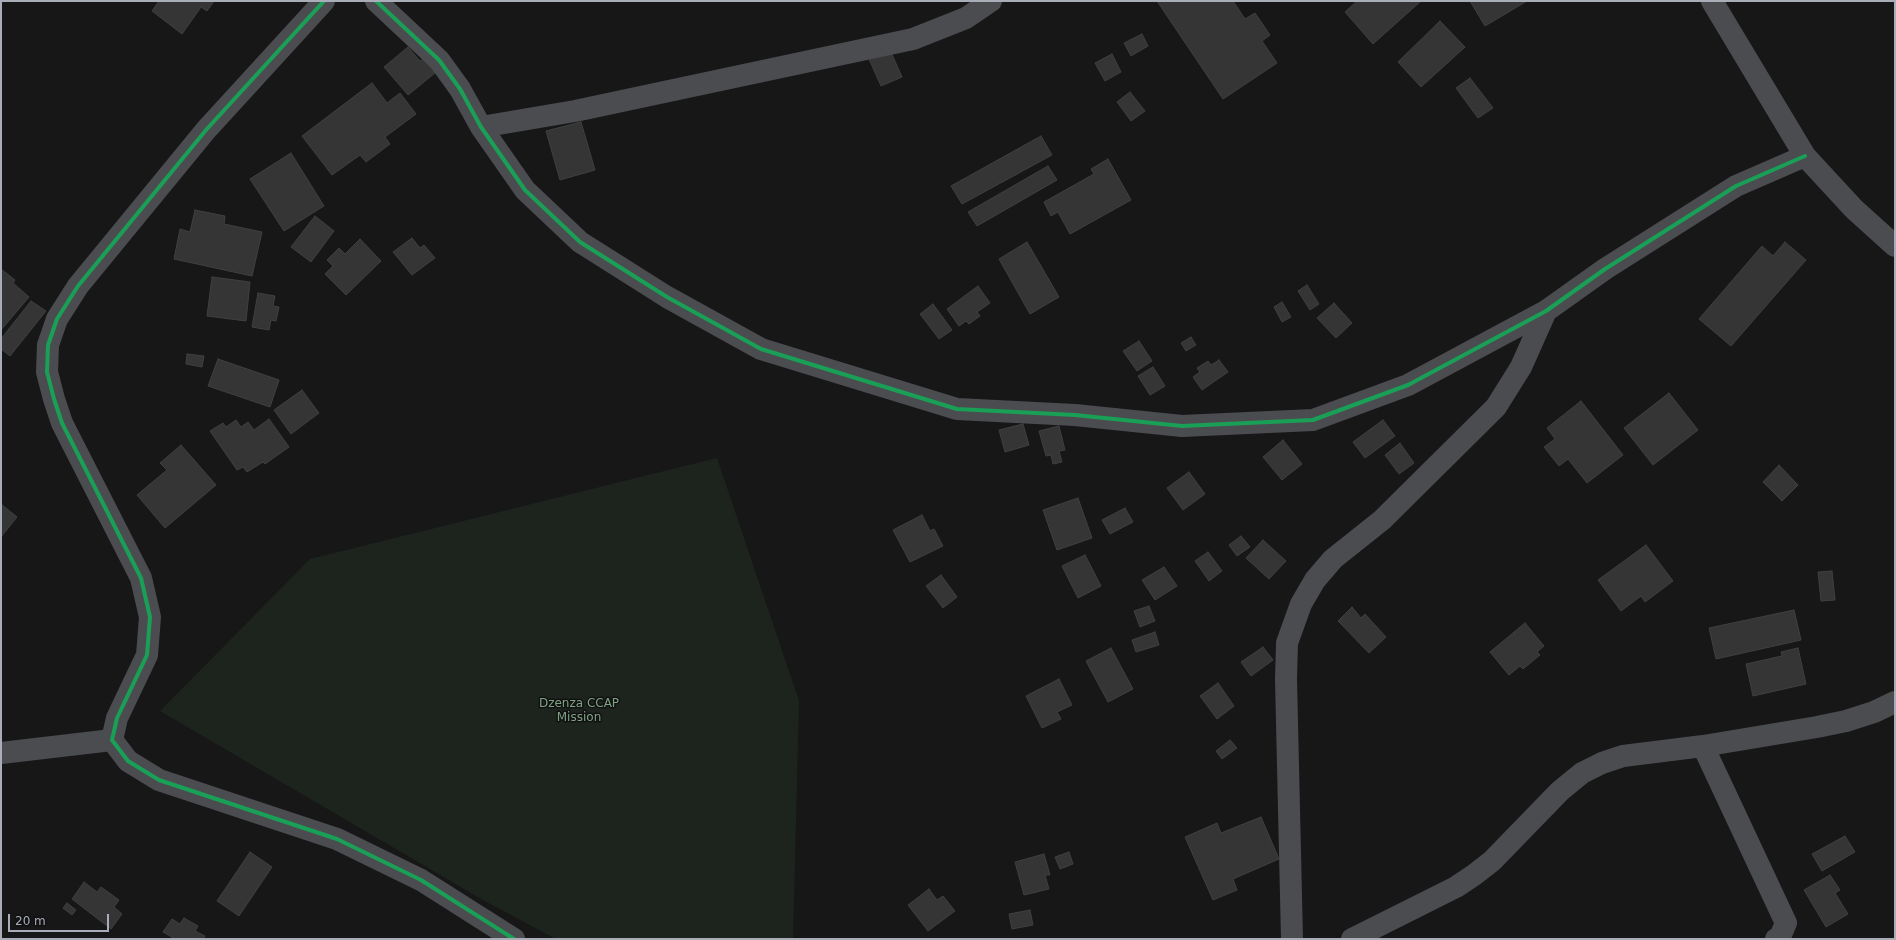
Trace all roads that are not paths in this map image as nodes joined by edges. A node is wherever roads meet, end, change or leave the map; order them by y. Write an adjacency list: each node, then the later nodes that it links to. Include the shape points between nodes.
1 (324, 1): 10 (street, via 206,130 78,286 57,319 48,345 47,372 62,423 141,578 150,617 147,655 116,718)
2 (376, 1): 5 (street, via 439,60 460,89)
3 (991, 1): 5 (street, via 966,18 913,39 575,111)
4 (1712, 1): 6 (street)
5 (481, 127): 8 (street, via 525,190 580,242 667,297 761,349 956,409 1075,415 1182,426 1313,420 1408,385)
6 (1805, 156): 7 (street, via 1854,208); 8 (street, via 1736,186 1605,269)
7 (1895, 246)
8 (1546, 312): 14 (street, via 1521,367 1496,407 1382,520 1333,559 1315,580 1301,604 1287,643 1286,679)
9 (1895, 702): 11 (street, via 1846,721)
10 (112, 740): 12 (street); 13 (street, via 128,761 159,780 337,839 421,880)
11 (1703, 746): 15 (street, via 1623,756 1602,763 1560,791 1492,861 1474,875); 16 (street, via 1786,923 1780,937)
12 (1, 753)
13 (514, 939)
14 (1292, 939)
15 (1352, 939)
16 (1776, 939)

